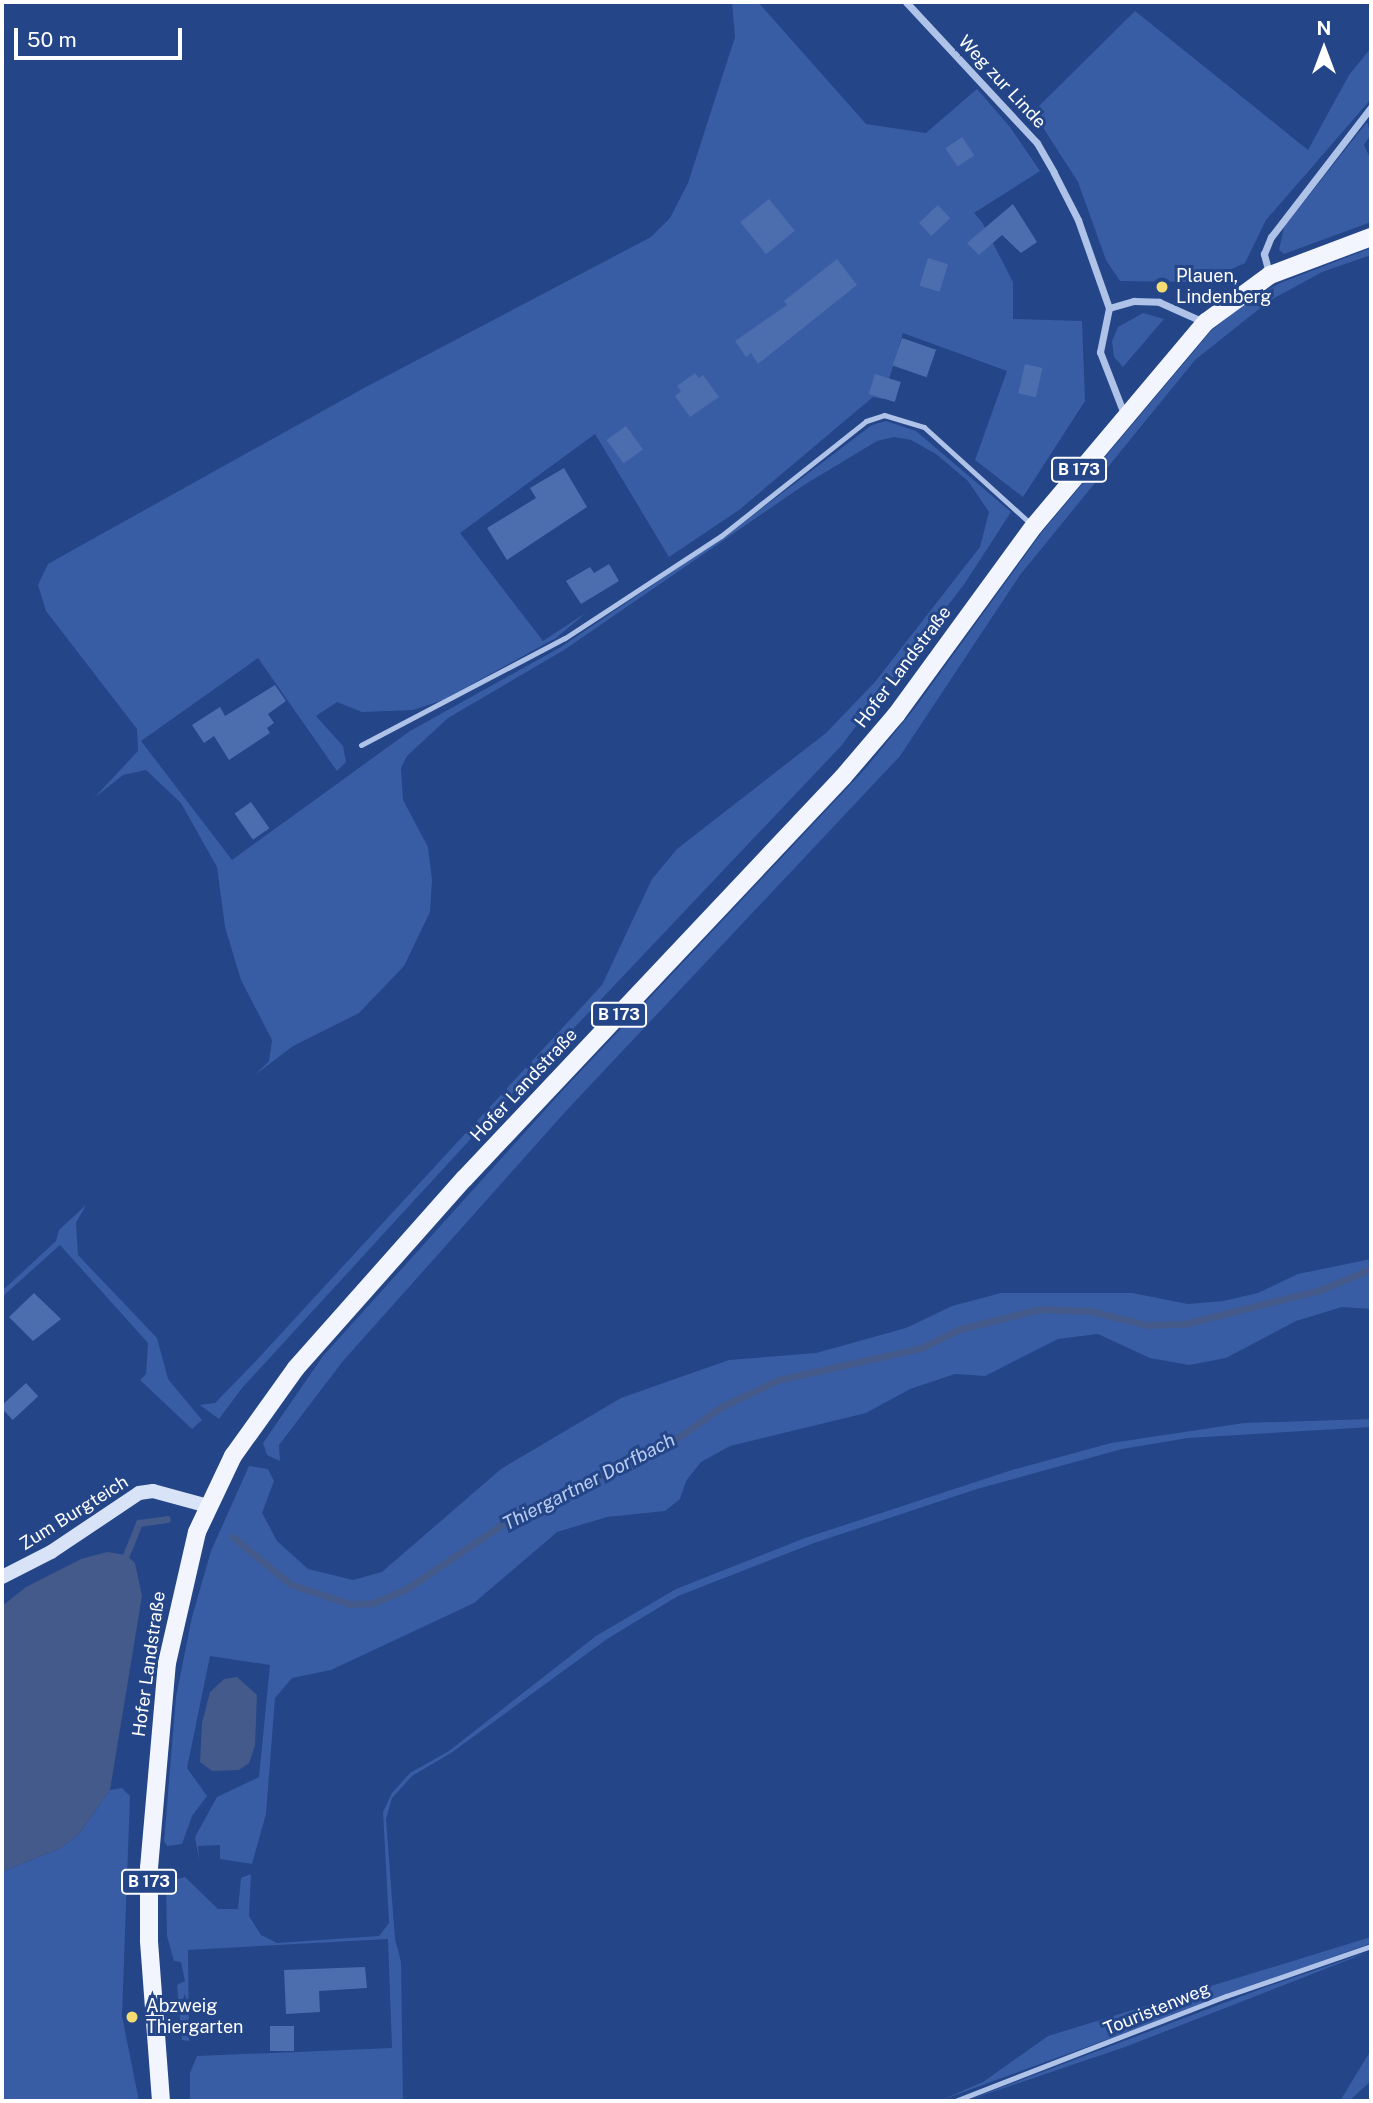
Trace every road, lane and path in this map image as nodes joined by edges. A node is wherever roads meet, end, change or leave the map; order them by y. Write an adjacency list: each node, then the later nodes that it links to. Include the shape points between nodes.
1 (906, 2): 5 (street, Weg zur Linde, via 1037,143 1078,220)
2 (1371, 107): 4 (street, via 1271,237 1265,254)
3 (1371, 237): 4 (main road, Hofer Landstraße / B 173)
4 (1270, 275): 6 (main road, Hofer Landstraße / B 173)
5 (1109, 309): 6 (street, via 1134,301 1159,302); 7 (street, via 1100,352)
6 (1206, 322): 7 (main road, Hofer Landstraße / B 173)
7 (1124, 414): 8 (main road, Hofer Landstraße / B 173)
8 (1034, 526): 9 (lane, via 924,427 884,415 866,421 721,536 565,638); 10 (main road, Hofer Landstraße / B 173, via 896,715 843,777 464,1179 296,1368 233,1456)
9 (361, 745)
10 (208, 1506): 11 (street, Zum Burgteich, via 153,1491 139,1493 51,1552); 13 (main road, Hofer Landstraße / B 173, via 173,1626 159,1741 149,1940)
11 (2, 1577)
12 (1371, 1946): 14 (lane, Touristenweg, via 1226,1996)
13 (161, 2101)
14 (955, 2101)

